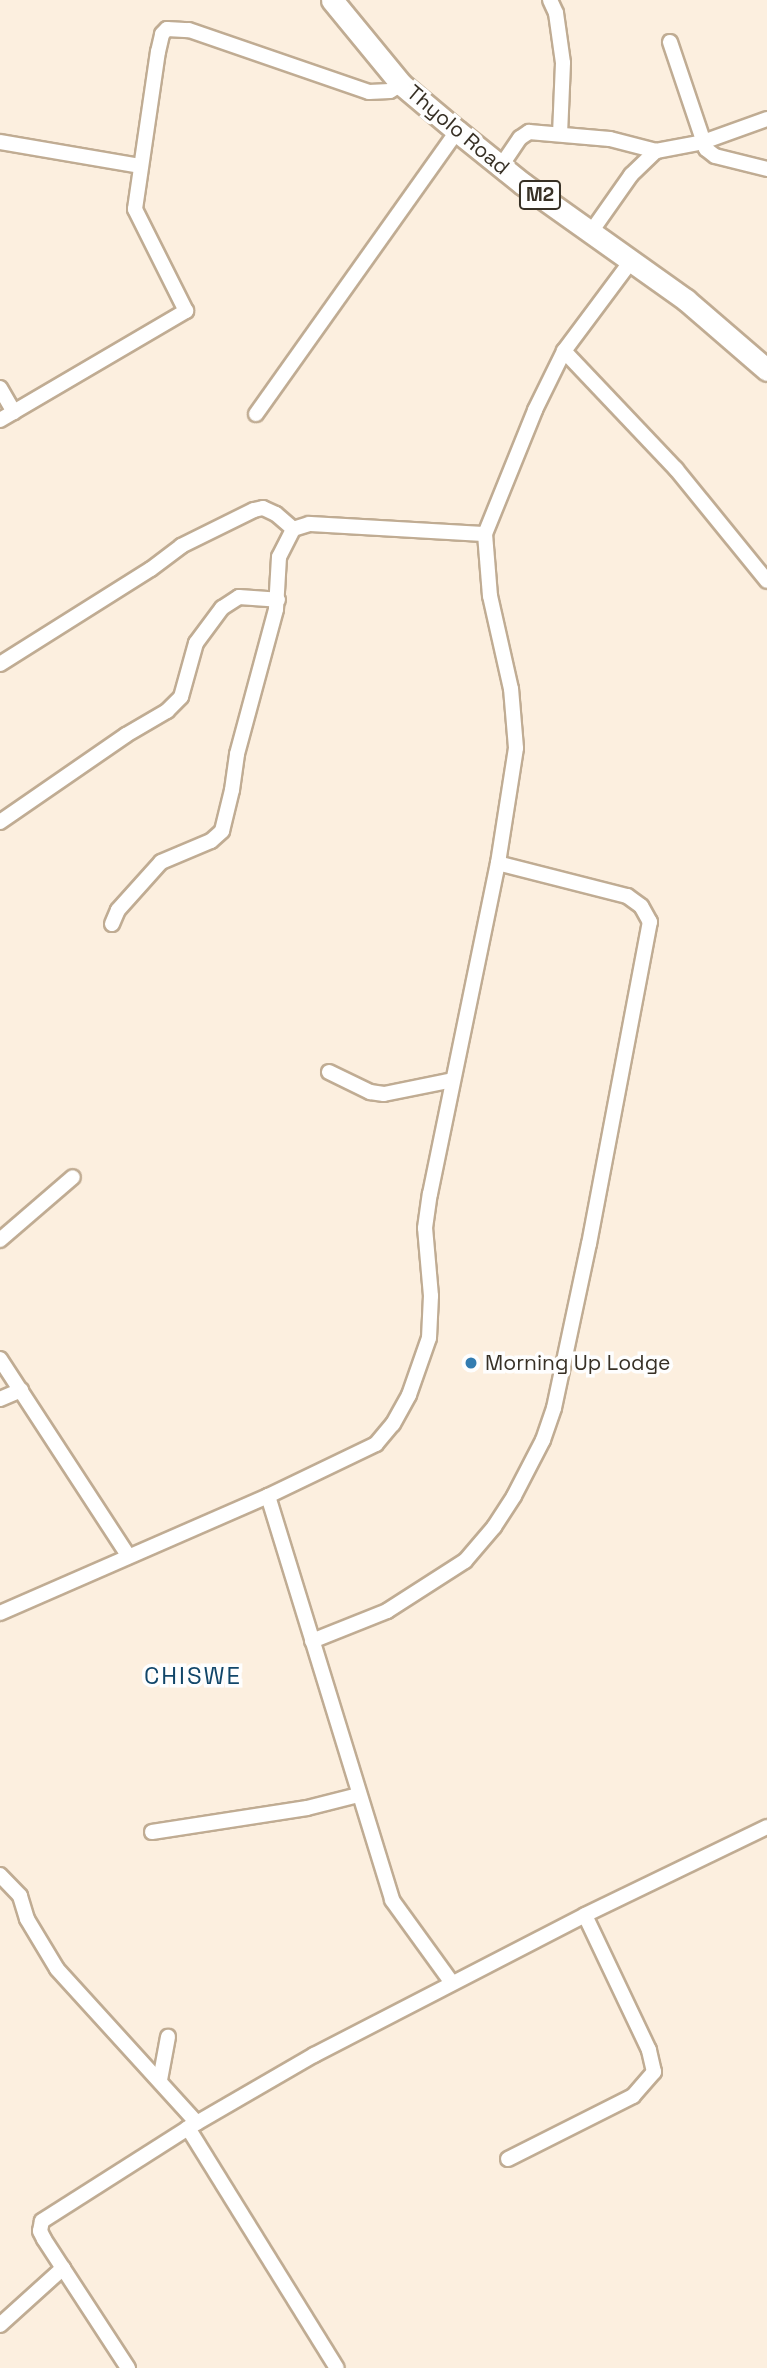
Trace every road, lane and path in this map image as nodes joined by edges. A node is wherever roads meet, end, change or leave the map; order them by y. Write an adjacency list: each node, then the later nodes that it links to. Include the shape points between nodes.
1 (332, 0): 4 (highway, Thyolo Road / M2)
2 (550, 0): 7 (street, via 563,63)
3 (670, 42): 9 (street)
4 (401, 83): 6 (highway, Thyolo Road / M2); 11 (street, via 390,91 369,92 189,30 167,29 158,52)
5 (767, 119): 9 (street)
6 (457, 131): 12 (highway, Thyolo Road / M2); 20 (street)
7 (560, 134): 10 (street, via 610,139); 12 (street, via 524,134)
8 (0, 142): 11 (street)
9 (703, 142): 10 (street); 13 (street, via 715,156)
10 (656, 151): 14 (street, via 631,175)
11 (140, 166): 19 (street, via 137,217 186,311)
12 (501, 166): 14 (highway, Thyolo Road / M2)
13 (767, 169)
14 (591, 232): 15 (highway, Thyolo Road / M2)
15 (631, 261): 16 (street); 17 (highway, Thyolo Road / M2, via 686,300)
16 (564, 351): 23 (street, via 529,422); 24 (street, via 676,469)
17 (767, 370)
18 (0, 388): 19 (street)
19 (14, 412): 21 (street)
20 (256, 414)
21 (0, 420)
22 (293, 529): 23 (street, via 309,524); 25 (street, via 279,557); 26 (street, via 276,513 254,510 181,546)
23 (485, 534): 28 (street, via 490,596 515,728 514,764)
24 (767, 581)
25 (278, 600): 27 (street, via 239,597 222,607 196,643 181,697 167,711 126,734); 29 (street, via 237,754 222,831 211,841 161,862 118,910)
26 (0, 664)
27 (0, 822)
28 (498, 863): 31 (street); 40 (street, via 627,896 641,906 650,922 554,1408 514,1496 465,1560 387,1611)
29 (112, 924)
30 (329, 1072): 31 (street, via 384,1094)
31 (453, 1080): 37 (street, via 425,1228 431,1296 429,1338 409,1395 376,1444)
32 (74, 1177): 33 (street)
33 (0, 1240)
34 (0, 1359): 35 (street)
35 (21, 1390): 36 (street); 38 (street)
36 (0, 1399)
37 (268, 1496): 38 (street); 40 (street)
38 (128, 1555): 39 (street)
39 (0, 1614)
40 (312, 1641): 41 (street)
41 (358, 1795): 43 (street, via 307,1808); 46 (street, via 393,1900)
42 (767, 1827): 45 (street)
43 (152, 1832)
44 (0, 1875): 48 (street, via 20,1896 27,1919 57,1969)
45 (585, 1915): 46 (street); 50 (street, via 649,2050 654,2072 633,2096)
46 (452, 1983): 49 (street)
47 (168, 2037): 48 (street)
48 (160, 2080): 49 (street)
49 (192, 2126): 51 (street, via 43,2221 40,2231); 54 (street)
50 (508, 2159)
51 (63, 2267): 52 (street); 53 (street)
52 (0, 2325)
53 (128, 2368)
54 (337, 2368)

